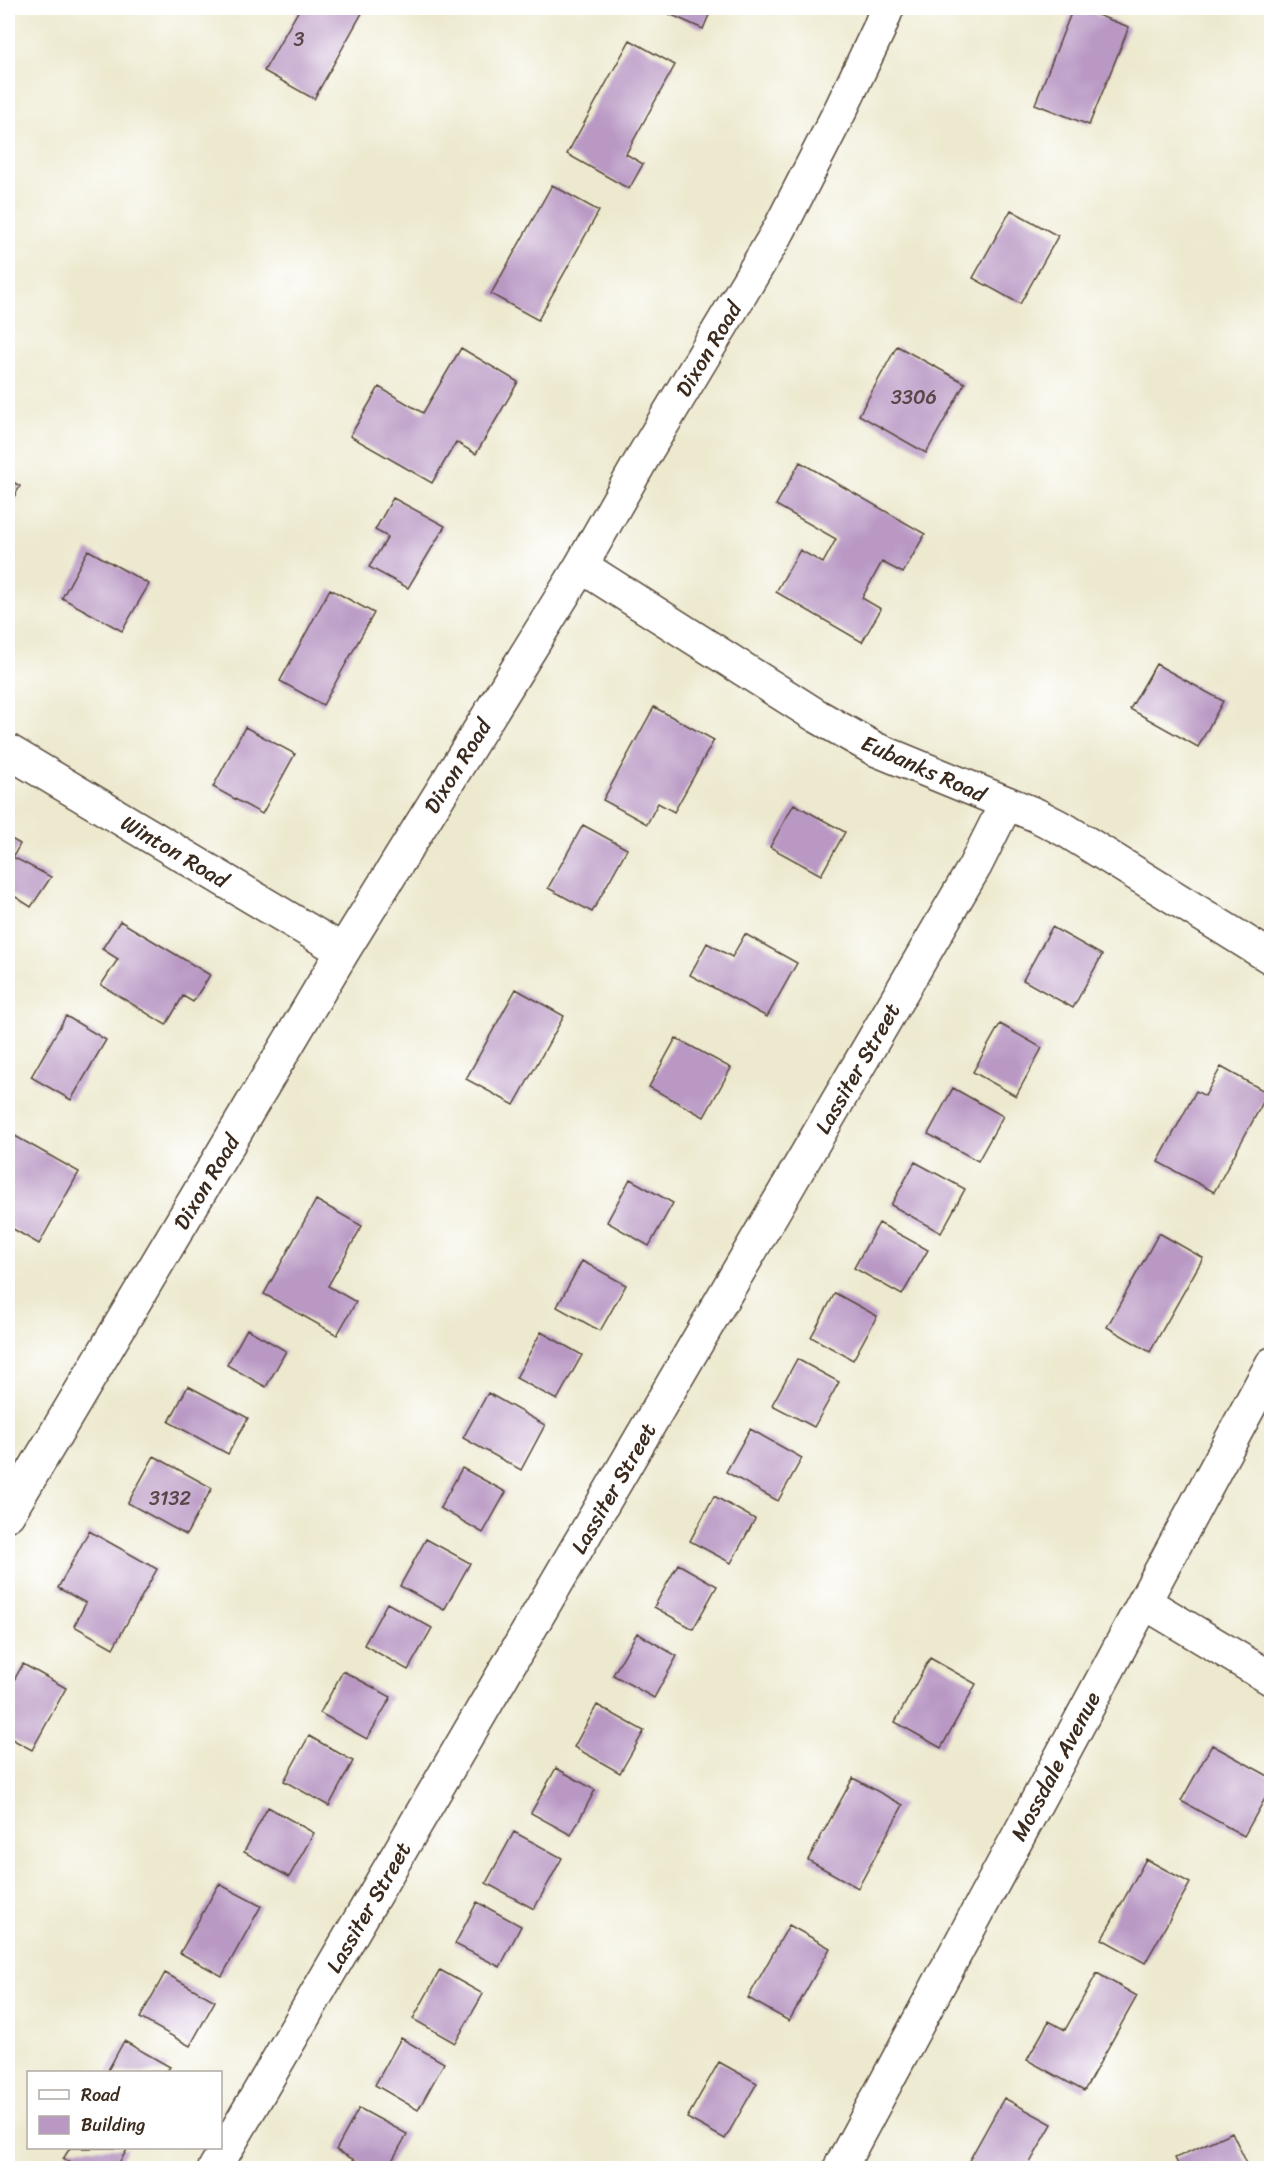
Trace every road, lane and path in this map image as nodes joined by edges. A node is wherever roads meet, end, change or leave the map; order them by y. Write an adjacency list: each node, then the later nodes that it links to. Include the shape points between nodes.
1 (887, 8): 2 (street, Dixon Road, via 779,230)
2 (581, 566): 4 (street, Eubanks Road, via 817,716 875,748); 5 (street, Dixon Road)
3 (8, 751): 5 (street, Winton Road)
4 (1006, 804): 6 (street, Eubanks Road, via 1067,831); 11 (street, Lassiter Street, via 975,866)
5 (343, 951): 8 (street, Dixon Road)
6 (1272, 958)
7 (1272, 1364): 9 (street, Mossdale Avenue)
8 (8, 1514)
9 (1144, 1602): 10 (street); 12 (street, Mossdale Avenue)
10 (1272, 1679)
11 (215, 2169)
12 (840, 2169)

